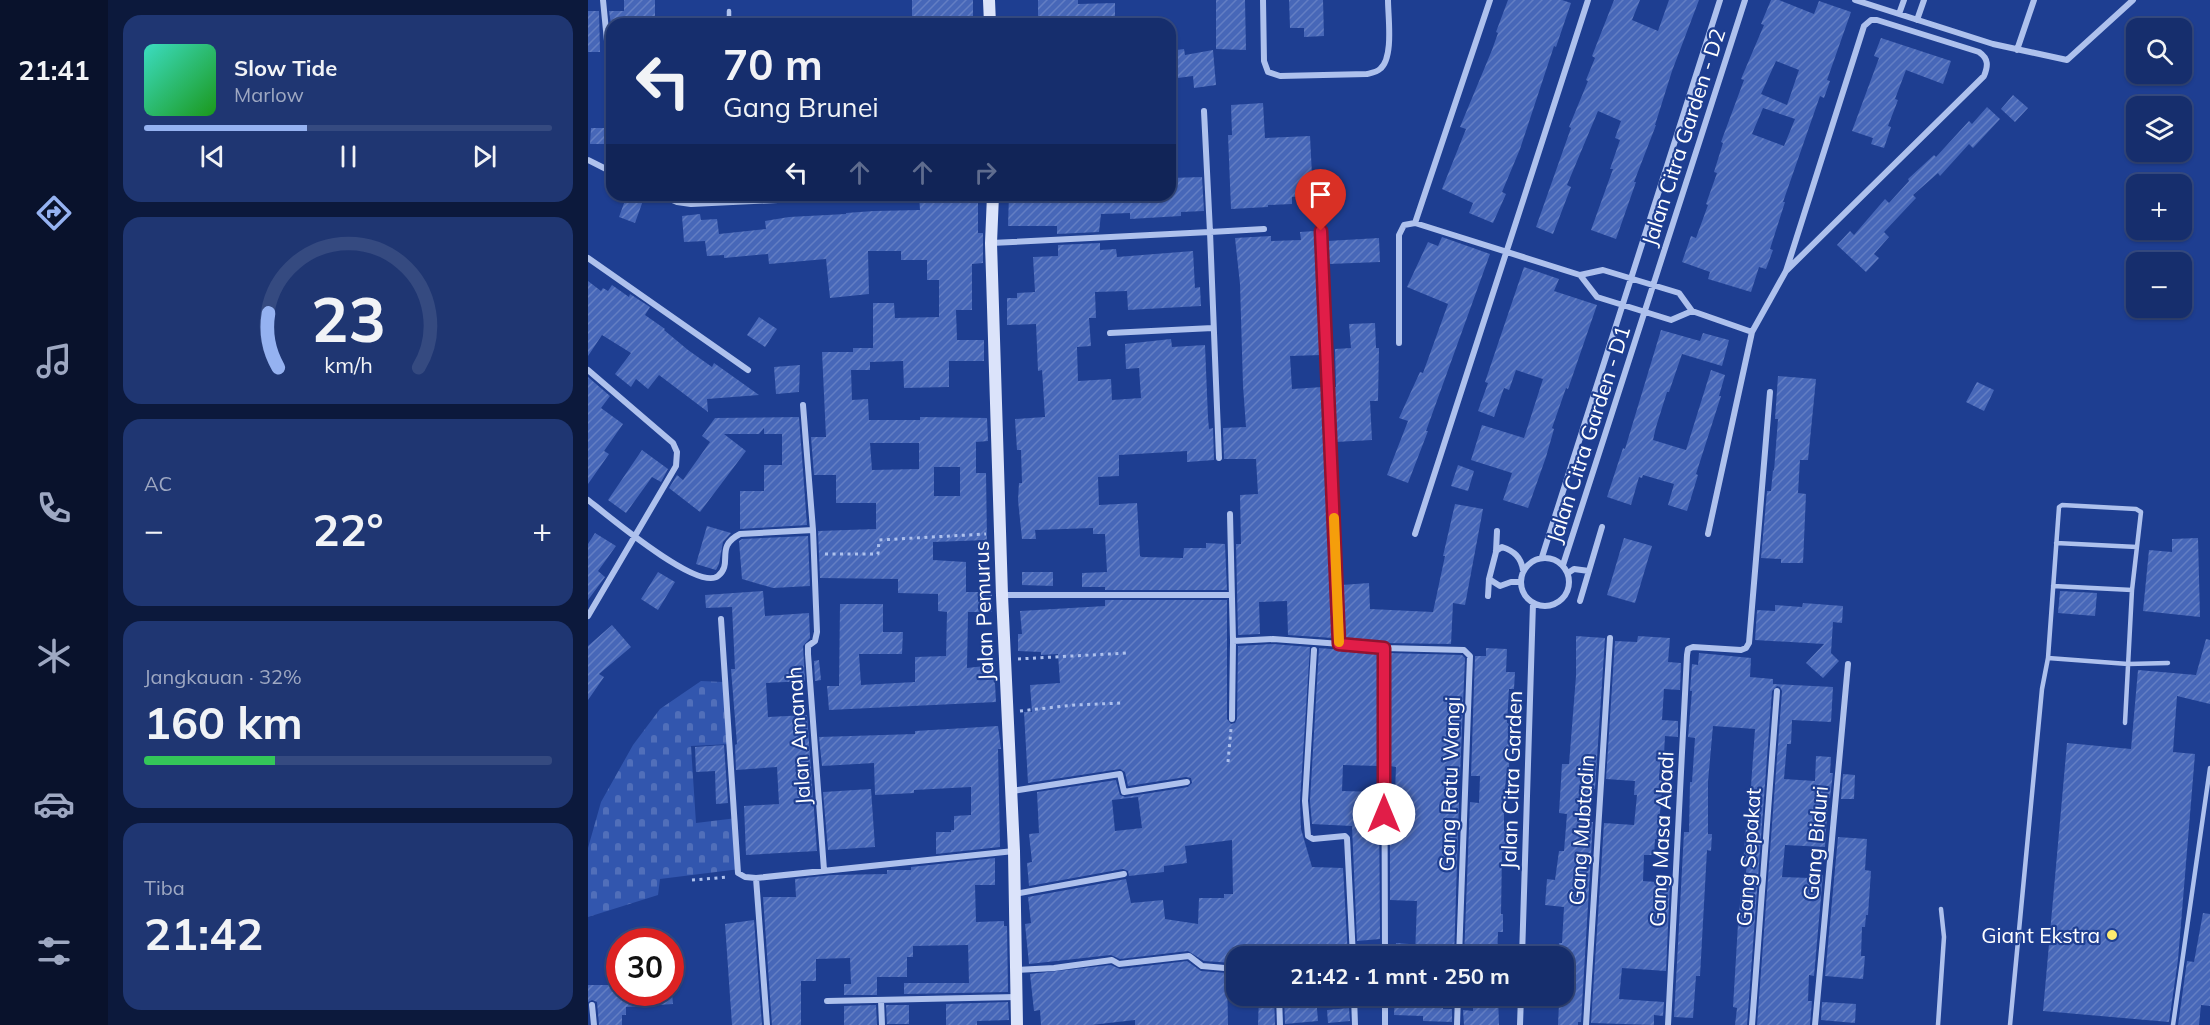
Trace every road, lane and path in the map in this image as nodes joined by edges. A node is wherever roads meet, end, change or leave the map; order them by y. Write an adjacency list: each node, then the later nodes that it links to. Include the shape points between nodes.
1 (603, 0): 19 (street)
2 (989, 0): 17 (street)
3 (1263, 0): 4 (street, via 1264,61 1268,72 1280,76 1367,74 1380,70 1387,61 1389,44)
4 (1388, 0)
5 (1490, 0): 29 (street)
6 (1588, 0): 33 (street)
7 (1720, 0): 37 (street)
8 (1745, 0): 38 (street, Jalan Citra Garden - D2)
9 (1855, 0): 15 (street)
10 (1904, 0): 15 (street)
11 (1924, 0): 18 (street)
12 (2034, 0): 20 (street)
13 (2133, 0): 20 (street, via 2067,60)
14 (729, 11): 16 (lane)
15 (1899, 14): 18 (street)
16 (729, 18)
17 (990, 18)
18 (1917, 20): 20 (street)
19 (606, 31)
20 (2017, 50)
21 (1204, 111): 31 (street)
22 (588, 160): 23 (street)
23 (606, 169)
24 (675, 201): 27 (street)
25 (756, 201): 27 (street)
26 (993, 201): 32 (street, Jalan Pemurus)
27 (725, 203)
28 (1320, 208): 84 (street)
29 (1412, 223): 33 (street); 45 (street, via 1404,225 1399,235)
30 (1264, 229): 31 (street)
31 (1210, 232): 32 (street); 42 (street)
32 (991, 243): 56 (street, Jalan Pemurus)
33 (1506, 252): 36 (street); 57 (street)
34 (588, 258): 47 (street)
35 (1786, 271): 35 (street, via 1984,76 1988,64 1985,56 1877,20 1867,22); 43 (street)
36 (1580, 275): 37 (street, via 1603,270); 39 (street, via 1597,297)
37 (1631, 278): 38 (street); 39 (street)
38 (1653, 284): 40 (street, via 1679,293); 41 (street, Jalan Citra Garden - D2)
39 (1622, 306): 41 (street); 64 (street)
40 (1692, 311): 41 (street, via 1671,320); 43 (street)
41 (1644, 312): 65 (street, Jalan Citra Garden - D1)
42 (1213, 328): 44 (street); 50 (street)
43 (1752, 332): 58 (street)
44 (1110, 333)
45 (1399, 343)
46 (588, 370): 59 (street, via 673,443 677,452 676,466)
47 (748, 370)
48 (1770, 392): 135 (street, Gang Masa Abadi, via 1749,643 1741,650 1693,647 1687,655)
49 (803, 405): 54 (street, Jalan Amanah)
50 (1219, 458)
51 (588, 500): 59 (street)
52 (1230, 514): 76 (street)
53 (1602, 526): 67 (street)
54 (813, 530): 59 (street, via 740,534 731,538 724,566 714,578 705,578 668,561); 63 (street, Jalan Amanah)
55 (1497, 531): 62 (street)
56 (1000, 533): 63 (path, via 879,540 878,554); 75 (street, Jalan Pemurus)
57 (1415, 534)
58 (1708, 534)
59 (634, 537): 80 (street)
60 (2056, 543): 61 (lane); 61 (lane, via 2058,510 2062,505 2133,507 2140,512); 71 (lane)
61 (2137, 547): 74 (lane)
62 (1496, 552): 66 (street, via 1502,547 1514,552); 69 (street)
63 (814, 554): 103 (street, Jalan Amanah, via 817,632 815,641 808,646 808,654)
64 (1542, 557): 65 (street); 66 (street)
65 (1563, 565): 68 (street)
66 (1523, 570): 70 (street)
67 (1589, 570): 68 (street, via 1574,569); 72 (street)
68 (1568, 573): 73 (street)
69 (1489, 579): 70 (street, via 1500,586); 77 (street)
70 (1521, 582): 79 (street, via 1523,592)
71 (2053, 586): 74 (lane); 88 (lane)
72 (1584, 587): 73 (street); 78 (street)
73 (1568, 590): 79 (street, via 1550,606)
74 (2132, 590): 92 (lane)
75 (1002, 595): 76 (street); 89 (street, Jalan Pemurus)
76 (1231, 595): 83 (street)
77 (1488, 596)
78 (1580, 601)
79 (1533, 603): 113 (street, Jalan Citra Garden)
80 (588, 616)
81 (721, 619): 105 (street, via 738,873)
82 (1610, 638): 134 (street, Gang Mubtadin)
83 (1233, 641): 84 (street, Gang Ratu Wangi, via 1274,639); 96 (street)
84 (1341, 644): 85 (street, Gang Ratu Wangi)
85 (1384, 648): 111 (street); 112 (street, Gang Ratu Wangi, via 1464,650 1470,656)
86 (1314, 650): 110 (street, via 1305,801 1308,836 1347,838)
87 (1127, 653): 89 (path)
88 (2048, 658): 92 (lane); 139 (lane)
89 (1004, 660): 95 (street, Jalan Pemurus)
90 (2168, 663): 92 (lane)
91 (1848, 664): 137 (street, Gang Biduri)
92 (2128, 664): 97 (lane)
93 (1777, 691): 136 (street, Gang Sepakat)
94 (1123, 703): 95 (path)
95 (1007, 714): 101 (street, Jalan Pemurus)
96 (1232, 719): 98 (path)
97 (2125, 723)
98 (1228, 762)
99 (2210, 768): 140 (lane)
100 (1187, 782): 101 (street, via 1124,792 1120,774)
101 (1011, 791): 102 (street, Jalan Pemurus)
102 (1014, 851): 103 (street); 108 (street, Jalan Pemurus)
103 (824, 870): 106 (street)
104 (1124, 874): 108 (street)
105 (742, 875): 106 (street); 107 (path)
106 (756, 878): 126 (street)
107 (692, 880)
108 (1015, 894): 115 (street, Jalan Pemurus)
109 (1941, 909): 138 (lane, via 1944,937)
110 (1352, 946)
111 (1385, 946)
112 (1460, 946)
113 (1522, 946)
114 (1226, 968): 115 (street, via 1202,966 1189,956)
115 (1015, 970): 116 (street, Jalan Pemurus)
116 (1018, 997): 117 (street); 128 (street, Jalan Pemurus)
117 (881, 1000): 118 (street); 127 (street)
118 (828, 1001)
119 (592, 1005): 125 (street)
120 (1279, 1006): 129 (street)
121 (1354, 1006): 130 (street)
122 (1385, 1006): 131 (street)
123 (1458, 1006): 132 (street)
124 (1521, 1006): 133 (street)
125 (594, 1025)
126 (767, 1025)
127 (882, 1025)
128 (1017, 1025)
129 (1280, 1025)
130 (1355, 1025)
131 (1385, 1025)
132 (1457, 1025)
133 (1520, 1025)
134 (1586, 1025)
135 (1668, 1025)
136 (1752, 1025)
137 (1815, 1025)
138 (1938, 1025)
139 (2010, 1025)
140 (2173, 1025)

